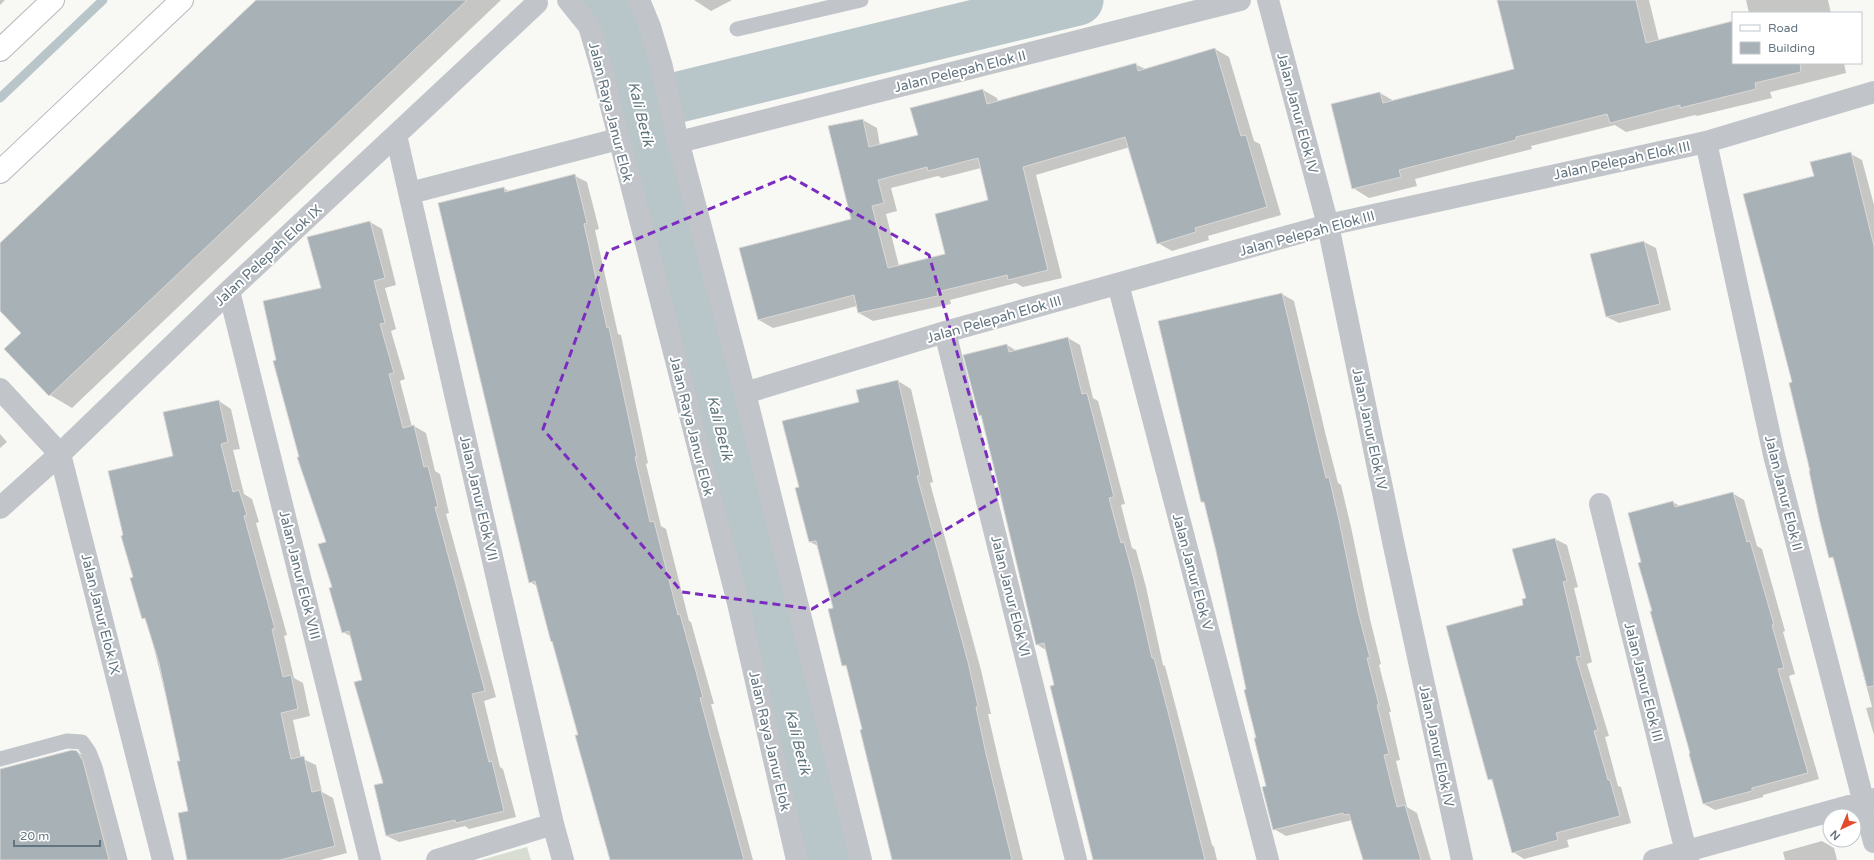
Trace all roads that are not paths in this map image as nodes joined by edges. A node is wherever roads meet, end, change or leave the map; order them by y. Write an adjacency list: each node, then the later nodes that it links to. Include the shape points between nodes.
1 (53, 0): 11 (main road)
2 (182, 0): 17 (main road)
3 (568, 0): 15 (street, Jalan Raya Janur Elok, via 589,26)
4 (639, 0): 14 (street, via 662,67)
5 (861, 0): 9 (lane)
6 (1240, 0): 14 (street, Jalan Pelepah Elok II)
7 (1268, 0): 19 (street, Jalan Janur Elok IV)
8 (537, 4): 13 (street, Jalan Pelepah Elok IX)
9 (813, 5): 10 (lane)
10 (737, 29)
11 (0, 50)
12 (1874, 92): 16 (street, Jalan Pelepah Elok III)
13 (396, 135): 18 (street, Jalan Janur Elok VII); 21 (street, Jalan Pelepah Elok IX)
14 (678, 137): 24 (street)
15 (618, 139): 18 (street); 38 (street, Jalan Raya Janur Elok, via 736,596)
16 (1706, 142): 19 (street, Jalan Pelepah Elok III); 29 (street, Jalan Janur Elok II, via 1774,455)
17 (0, 172)
18 (410, 193): 30 (street, Jalan Janur Elok VII)
19 (1328, 225): 20 (street, Jalan Pelepah Elok III); 42 (street, Jalan Janur Elok IV)
20 (1118, 284): 22 (street, Jalan Pelepah Elok III); 41 (street, Jalan Janur Elok V)
21 (229, 291): 25 (street, Jalan Pelepah Elok IX); 35 (street, Jalan Janur Elok VIII)
22 (945, 332): 24 (street, Jalan Pelepah Elok III); 40 (street, Jalan Janur Elok VI)
23 (0, 389): 25 (street, Jalan Janur Elok IX)
24 (745, 393): 39 (street)
25 (60, 454): 27 (street, Jalan Pelepah Elok IX); 34 (street, Jalan Janur Elok IX)
26 (1600, 504): 32 (street, Jalan Janur Elok III)
27 (0, 508)
28 (0, 759): 33 (lane, via 68,741 82,742 95,767)
29 (1869, 800): 31 (street, Jalan Janur Elok II); 32 (street)
30 (553, 824): 36 (street); 37 (street, Jalan Janur Elok VII)
31 (1874, 842)
32 (1686, 856): 43 (street)
33 (120, 860)
34 (163, 860)
35 (370, 860)
36 (437, 860)
37 (563, 860)
38 (797, 860)
39 (861, 860)
40 (1076, 860)
41 (1268, 860)
42 (1462, 860)
43 (1654, 860)

